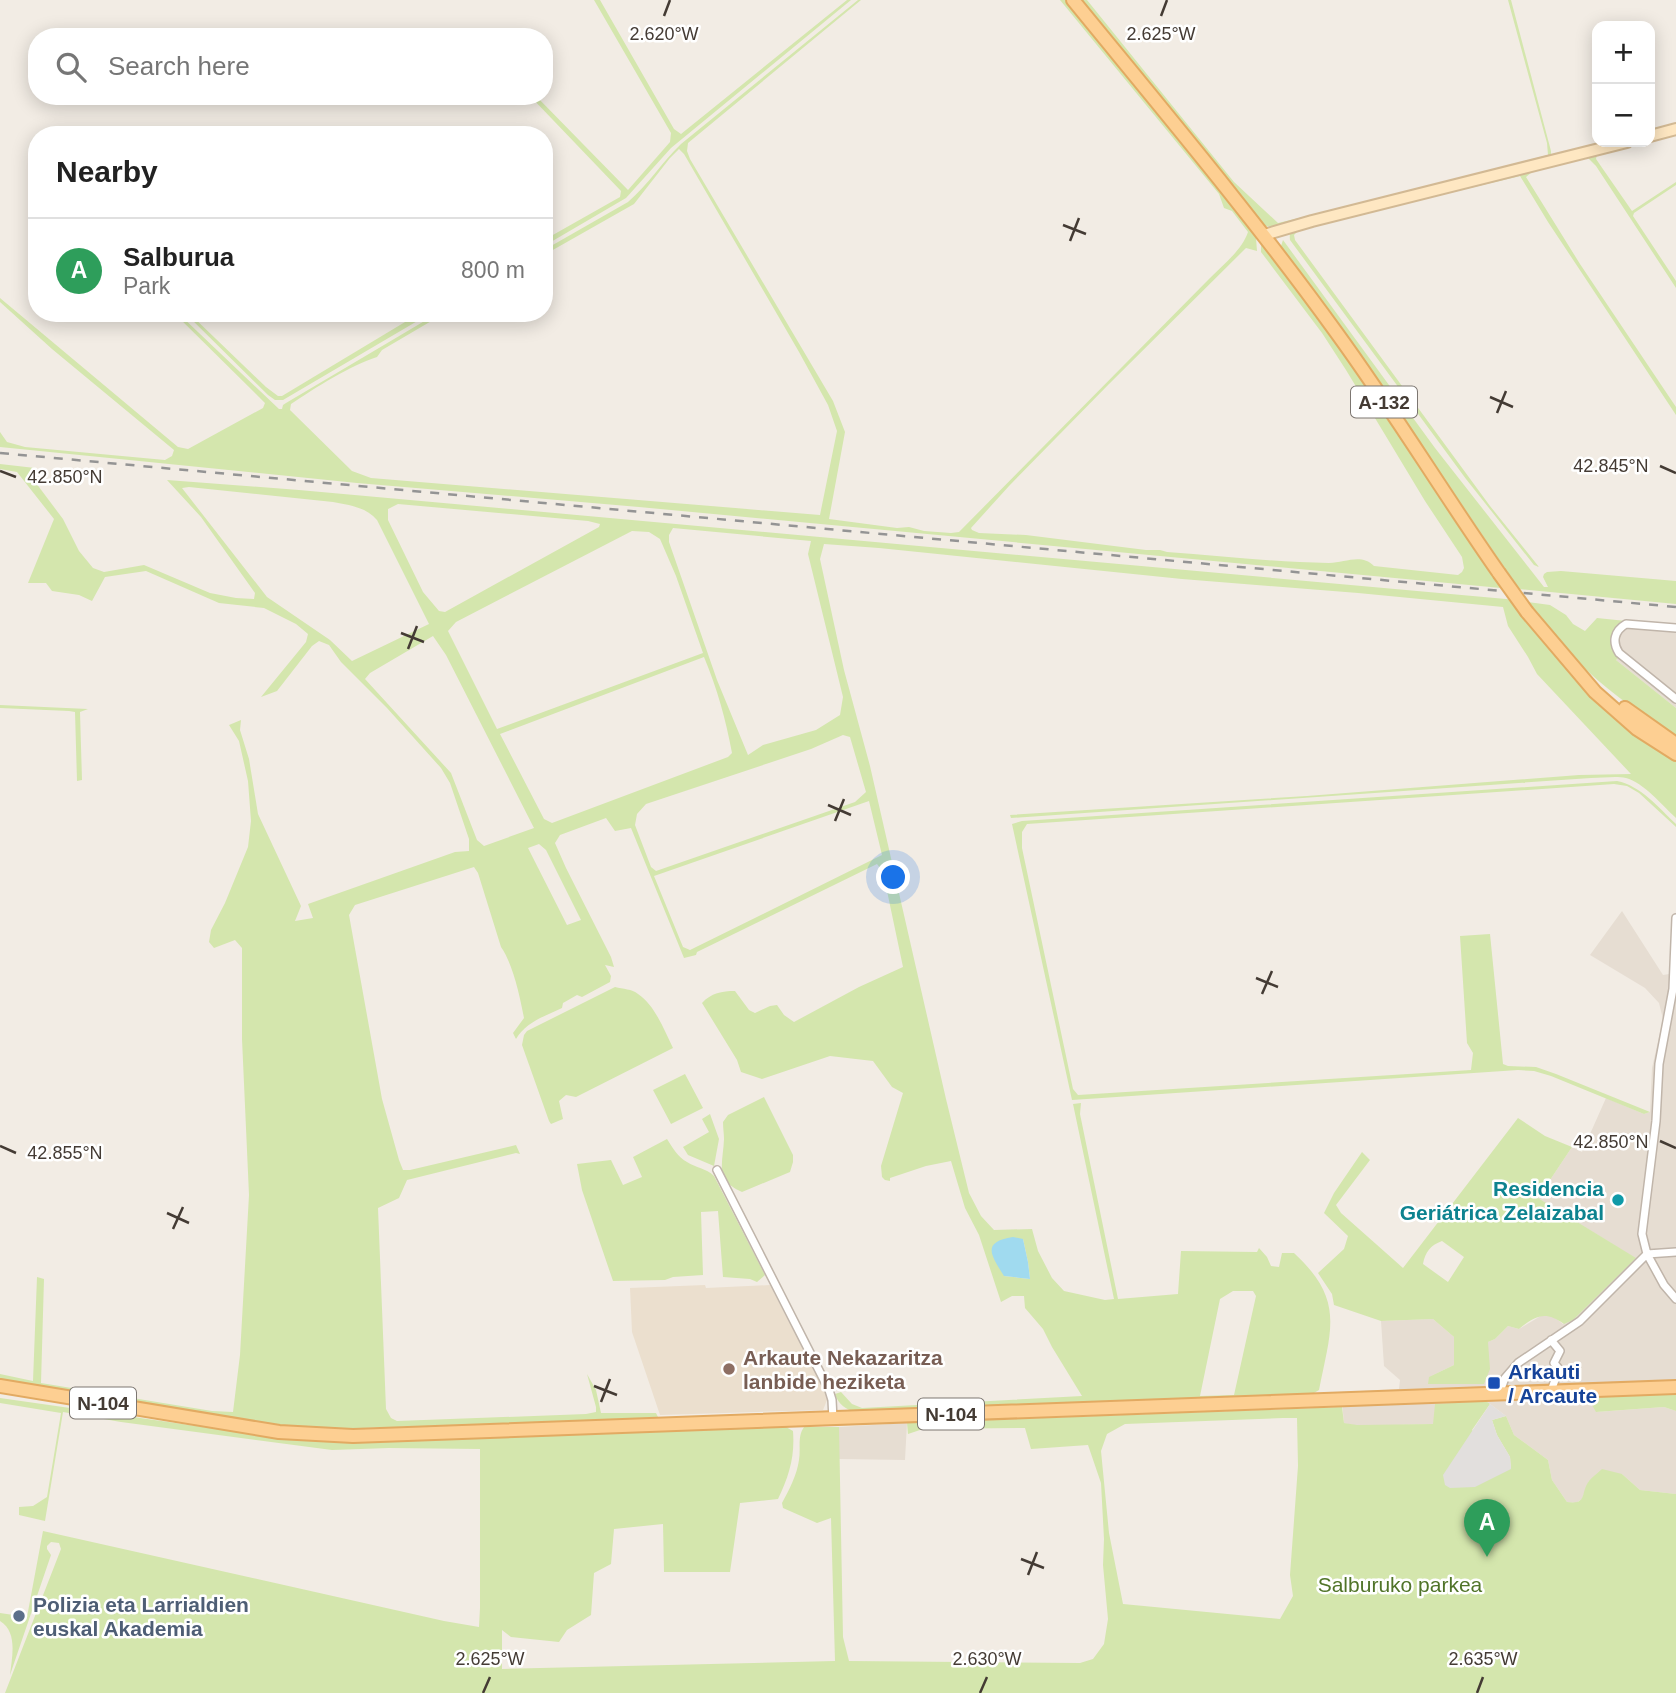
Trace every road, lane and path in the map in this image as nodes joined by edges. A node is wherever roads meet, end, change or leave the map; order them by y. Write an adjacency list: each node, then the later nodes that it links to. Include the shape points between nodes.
1 (1073, 0): 5 (main road, A-132)
2 (1676, 129): 3 (street)
3 (1655, 135)
4 (1607, 147): 5 (street)
5 (1264, 235): 7 (main road, A-132, bridge, via 1355,359 1499,573)
6 (1676, 628): 8 (street, via 1626,624 1617,631 1615,646)
7 (1563, 656): 9 (main road, A-132); 10 (main road, A-132, via 1618,713)
8 (1676, 699)
9 (1676, 744)
10 (1676, 754)
11 (1676, 918): 14 (street, via 1673,989 1659,1064 1642,1234)
12 (717, 1170): 21 (street, via 829,1390)
13 (1676, 1252): 14 (street)
14 (1647, 1254): 15 (street); 16 (street, via 1580,1321)
15 (1676, 1298)
16 (1552, 1340): 19 (street, via 1560,1351); 20 (street, via 1518,1363)
17 (0, 1386): 21 (main road, N-104, via 321,1435)
18 (1676, 1387): 19 (main road, N-104)
19 (1551, 1392): 20 (main road, N-104)
20 (1499, 1394): 21 (main road, N-104)
21 (833, 1419)

